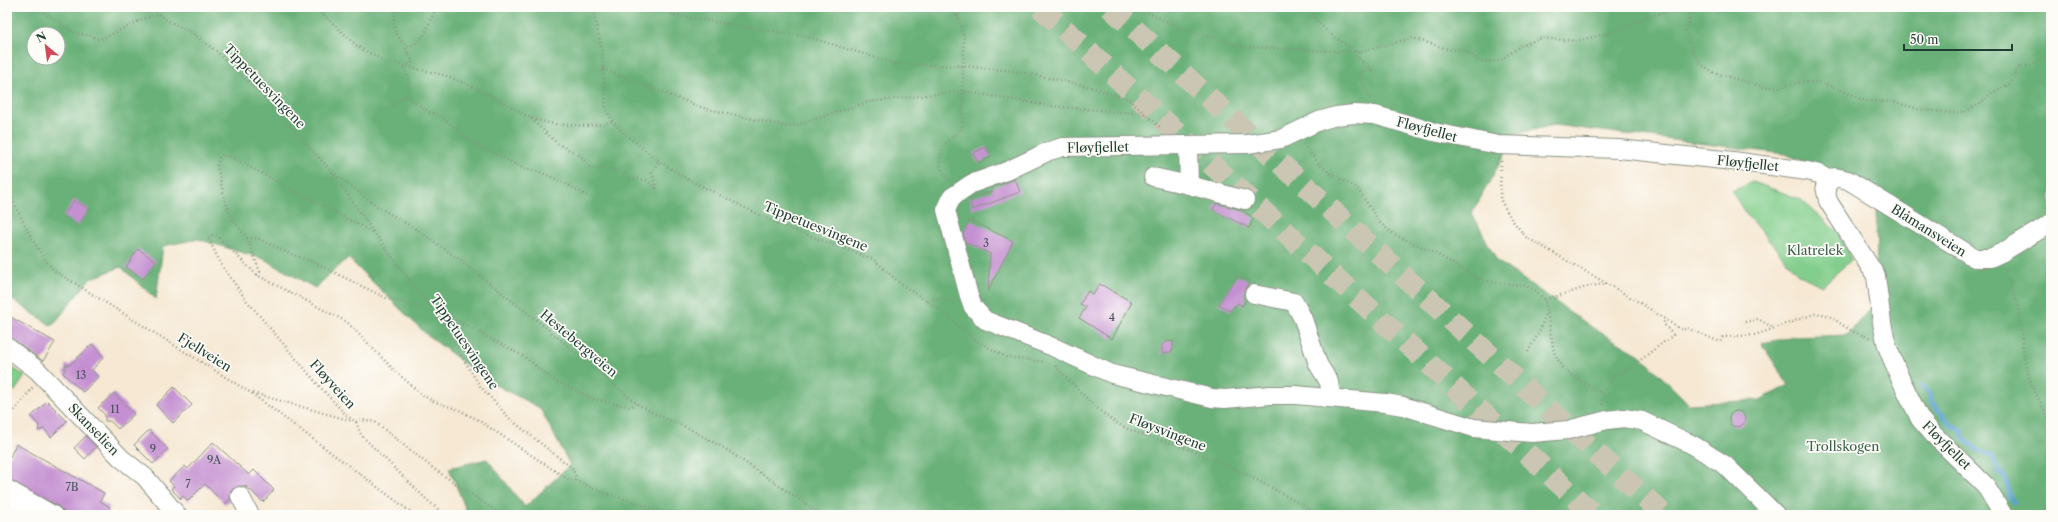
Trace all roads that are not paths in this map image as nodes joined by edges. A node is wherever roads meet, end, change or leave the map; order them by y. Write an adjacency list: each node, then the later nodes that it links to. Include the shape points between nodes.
1 (1184, 145): 3 (street, Fløyfjellet, via 1266,142 1336,116 1375,115 1434,132 1498,145 1620,149 1807,171); 4 (street); 9 (street, Fløyfjellet, via 1063,147 970,184 959,191 946,210 969,296 980,316 992,324 1053,347 1112,374 1212,398 1270,395)
2 (1153, 177): 4 (street)
3 (1829, 180): 6 (street, Blåmansveien, via 1835,177 1848,180 1968,255 1987,259 2004,252); 18 (street, Fløyfjellet, via 1825,186 1828,201 1876,276 1887,346 1920,419 1985,485)
4 (1189, 185): 5 (street)
5 (1245, 200)
6 (2051, 223)
7 (1254, 294): 9 (street, via 1294,302 1318,364 1329,382)
8 (7, 347): 15 (street, Skanselien, via 37,370 121,458 145,477)
9 (1331, 397): 17 (street, Fløyfjellet, via 1403,406 1456,424 1498,431 1550,432 1624,418 1642,421 1693,445 1730,469)
10 (7, 489): 14 (street)
11 (240, 496): 16 (street)
12 (7, 504): 13 (street)
13 (28, 515)
14 (52, 515)
15 (177, 515)
16 (250, 515)
17 (1776, 515)
18 (2003, 515)

